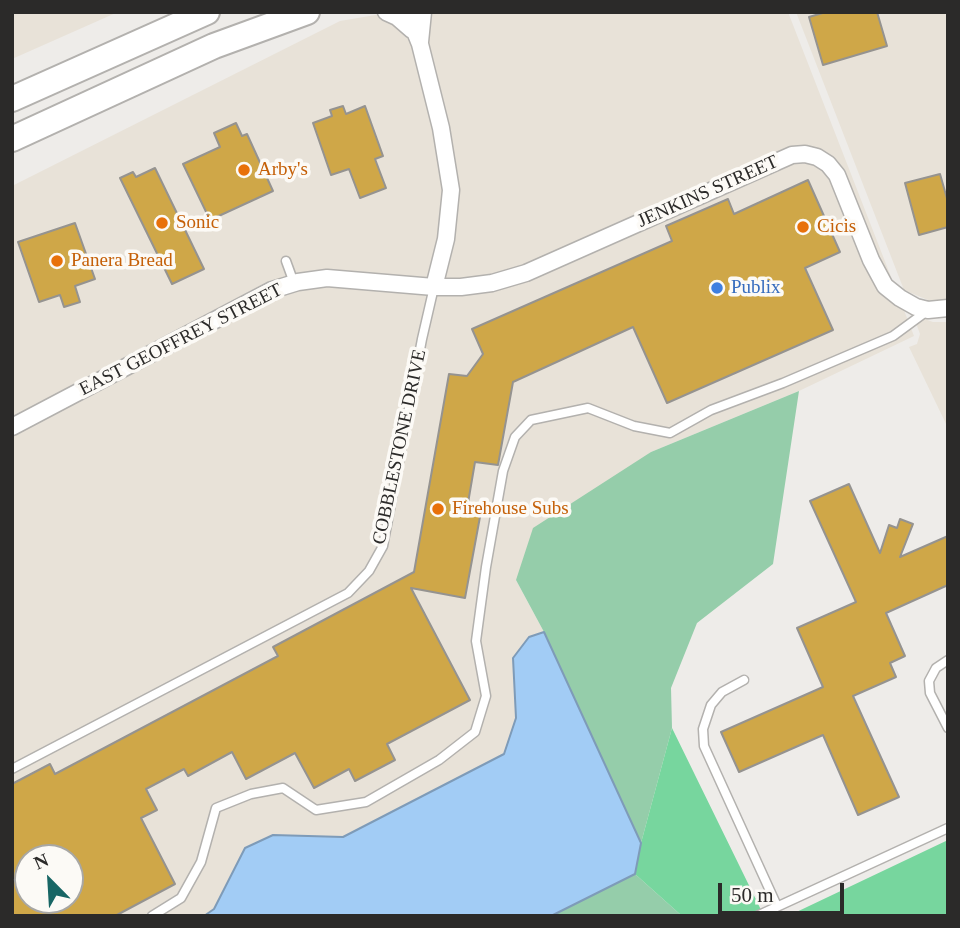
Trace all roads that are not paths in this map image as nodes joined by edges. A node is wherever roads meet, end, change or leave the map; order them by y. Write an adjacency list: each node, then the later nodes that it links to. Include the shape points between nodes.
1 (206, 12): 7 (main road)
2 (307, 12): 8 (main road, via 214,46)
3 (386, 12): 6 (street)
4 (407, 12): 6 (street, COBBLESTONE DRIVE)
5 (423, 12): 6 (street, COBBLESTONE DRIVE)
6 (416, 37): 11 (street, COBBLESTONE DRIVE, via 441,128 451,190)
7 (12, 99)
8 (12, 139)
9 (286, 261): 10 (lane)
10 (295, 283): 11 (street, EAST GEOFFREY STREET, via 327,278); 14 (street, EAST GEOFFREY STREET, via 250,300)
11 (435, 287): 13 (street, JENKINS STREET, via 461,287 526,273 792,155 805,155 828,164 837,175 885,286); 18 (lane, COBBLESTONE DRIVE, via 383,546 369,571 348,593)
12 (948, 308): 13 (street)
13 (928, 310): 21 (lane, via 893,336 711,410 670,433 634,426 588,408 531,420 515,437 503,471 476,641 486,696 475,732 439,760 366,802 316,810 283,788 216,808 201,862 181,898)
14 (14, 422)
15 (948, 660): 17 (lane, via 936,668 929,681 930,693)
16 (744, 680): 20 (lane, via 722,692 711,705 703,729 704,746)
17 (948, 728)
18 (12, 769)
19 (948, 828): 20 (lane)
20 (777, 906): 22 (lane)
21 (152, 916)
22 (757, 916)

